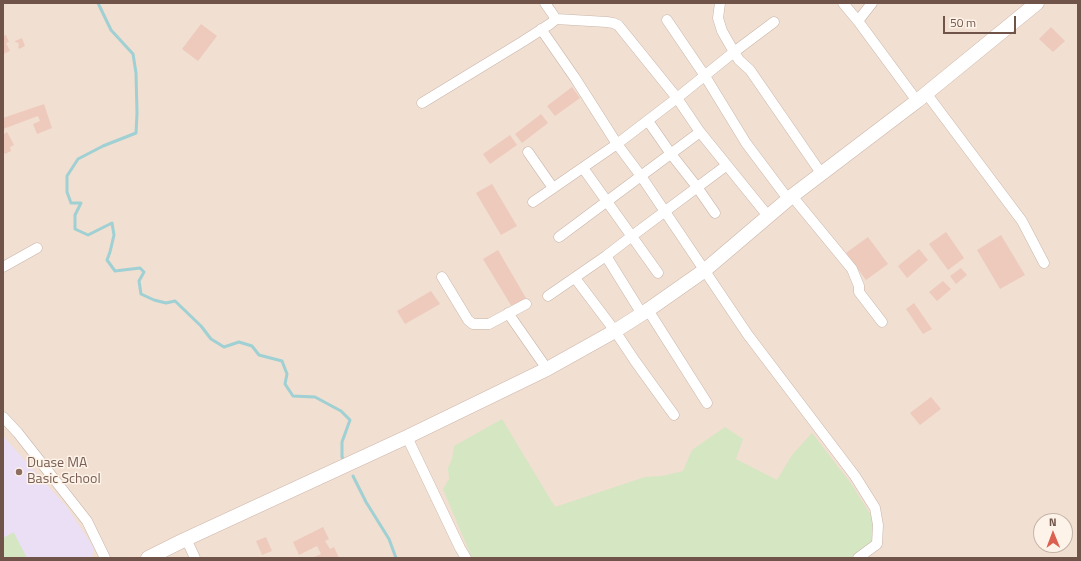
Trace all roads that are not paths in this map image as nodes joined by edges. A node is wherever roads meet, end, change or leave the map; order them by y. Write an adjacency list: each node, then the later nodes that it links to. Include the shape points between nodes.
1 (546, 3): 6 (street)
2 (720, 3): 11 (street, via 718,18)
3 (843, 3): 8 (street)
4 (872, 3): 8 (street)
5 (1037, 3): 13 (street)
6 (556, 19): 10 (street); 14 (street, via 618,25)
7 (667, 20): 12 (street)
8 (858, 21): 13 (street)
9 (774, 22): 11 (street)
10 (541, 29): 15 (street); 18 (street)
11 (734, 52): 12 (street); 23 (street, via 750,70)
12 (705, 76): 14 (street); 27 (street, via 746,143)
13 (921, 97): 23 (street); 37 (street, via 1022,221)
14 (677, 98): 16 (street); 17 (street)
15 (422, 103)
16 (648, 121): 18 (street); 20 (street)
17 (700, 132): 20 (street); 21 (street)
18 (617, 144): 22 (street); 24 (street)
19 (528, 152): 26 (street)
20 (672, 154): 24 (street); 25 (street)
21 (727, 165): 25 (street); 32 (street)
22 (583, 168): 26 (street); 29 (street)
23 (821, 173): 27 (street)
24 (641, 176): 29 (street); 30 (street)
25 (697, 187): 30 (street); 31 (street)
26 (553, 188): 28 (street)
27 (790, 198): 32 (street); 47 (street, via 852,269 859,292)
28 (532, 202)
29 (606, 202): 33 (street); 34 (street)
30 (665, 211): 33 (street); 39 (street)
31 (715, 213)
32 (768, 216): 39 (street)
33 (632, 236): 36 (street); 40 (street)
34 (559, 237)
35 (37, 248): 38 (street)
36 (606, 256): 42 (street); 45 (street)
37 (1044, 262)
38 (3, 267)
39 (705, 270): 45 (street); 59 (street, via 748,335 855,476 875,508 878,525 877,544)
40 (658, 273)
41 (442, 277): 46 (street, via 473,324 489,324)
42 (575, 278): 43 (street); 48 (street)
43 (548, 296)
44 (526, 304): 46 (street)
45 (645, 312): 48 (street); 50 (street)
46 (508, 313): 49 (street)
47 (882, 322)
48 (615, 331): 49 (street); 51 (street)
49 (547, 369): 53 (street)
50 (707, 403)
51 (674, 415)
52 (3, 417): 55 (street, via 87,521)
53 (407, 437): 54 (street); 58 (street)
54 (184, 540): 56 (street); 57 (street)
55 (105, 558)
56 (148, 558)
57 (195, 558)
58 (466, 558)
59 (858, 558)

